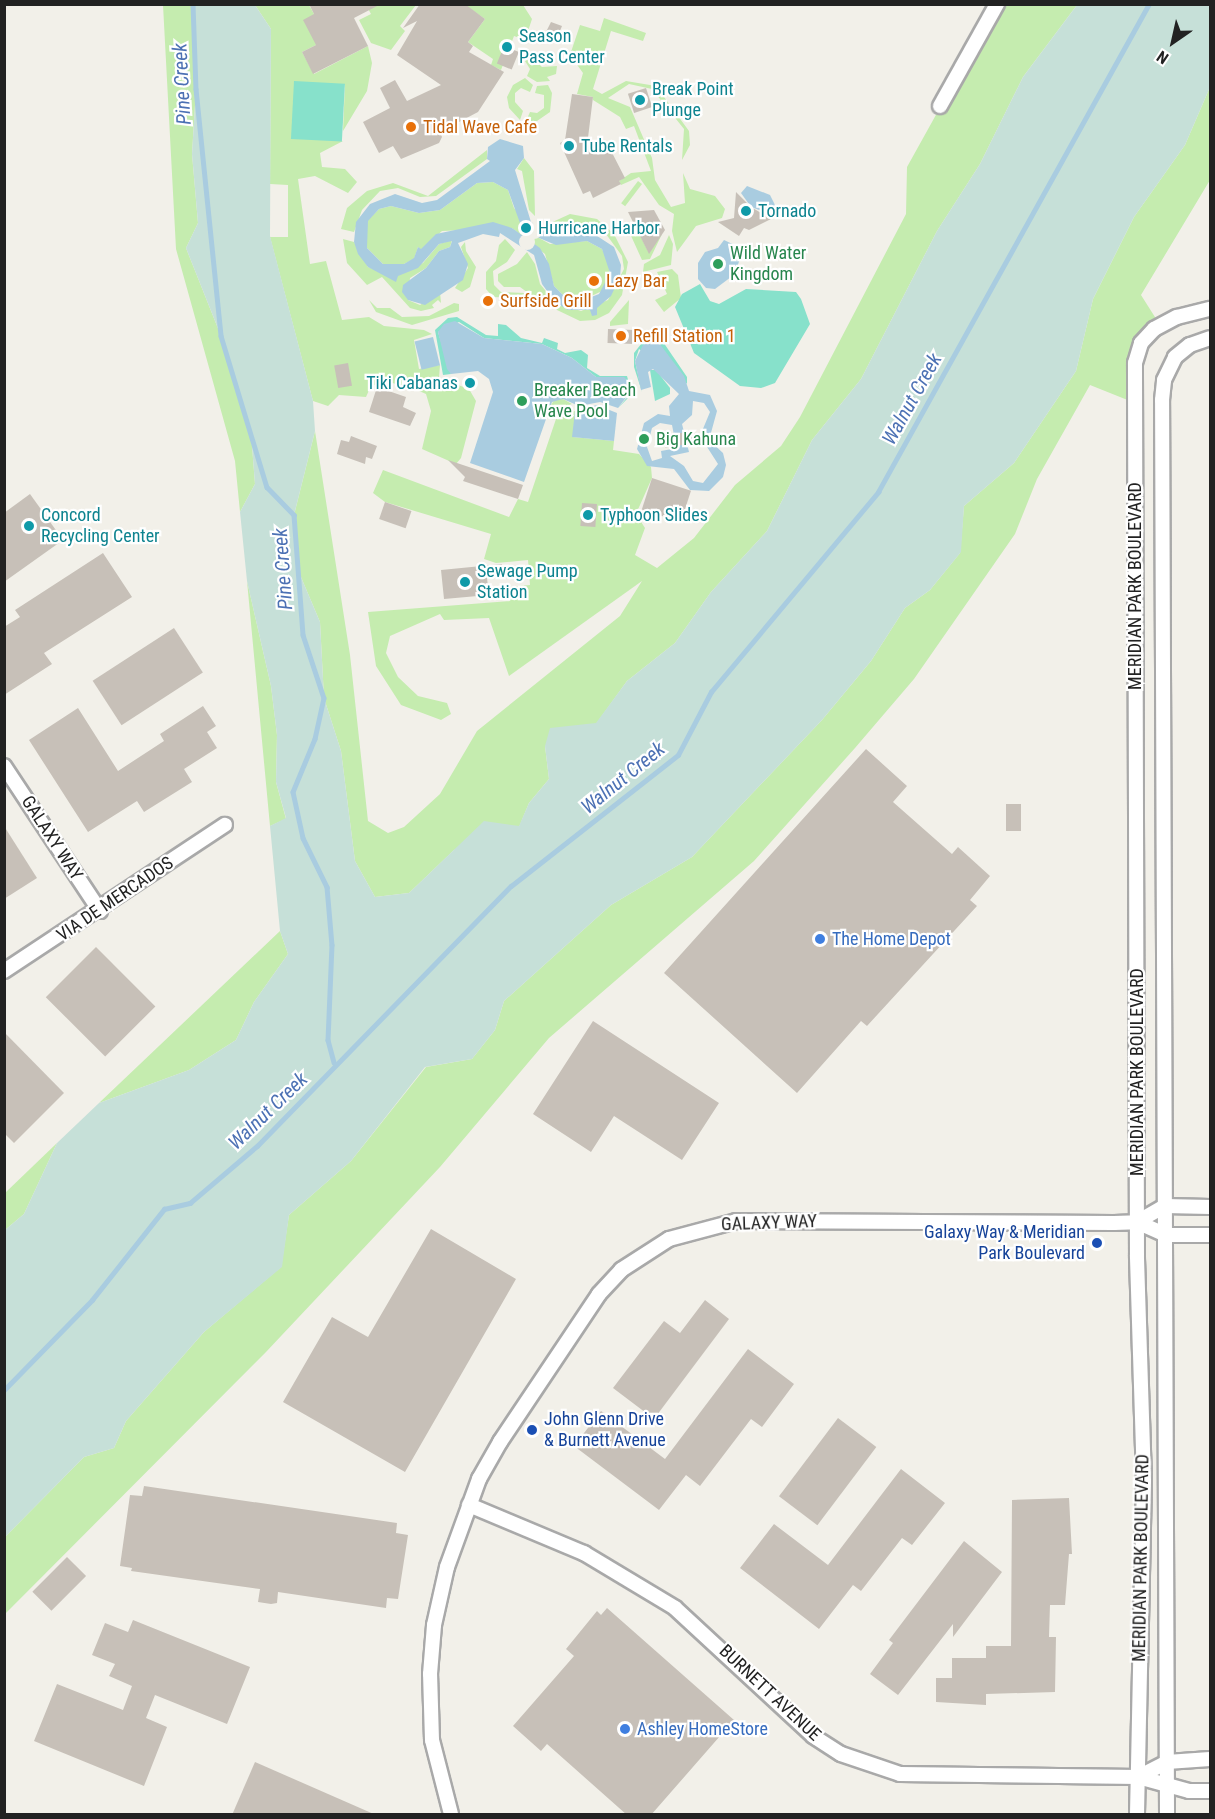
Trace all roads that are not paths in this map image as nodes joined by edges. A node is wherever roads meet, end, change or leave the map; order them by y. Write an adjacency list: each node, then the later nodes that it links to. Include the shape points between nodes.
1 (997, 4): 2 (street)
2 (940, 106)
3 (1210, 309): 11 (street, MERIDIAN PARK BOULEVARD, via 1170,320 1149,333 1138,351 1135,375)
4 (1210, 338): 9 (street, MERIDIAN PARK BOULEVARD, via 1190,345 1175,357 1164,380 1162,400)
5 (4, 766): 7 (street, GALAXY WAY)
6 (225, 825): 7 (street, VIA DE MERCADOS)
7 (100, 911): 8 (street, VIA DE MERCADOS)
8 (4, 971)
9 (1165, 1206): 10 (street); 11 (street, GALAXY WAY); 12 (street, MERIDIAN PARK BOULEVARD)
10 (1210, 1207)
11 (1137, 1222): 12 (street, GALAXY WAY); 14 (street, GALAXY WAY, via 736,1221 669,1239 621,1270 599,1294 500,1442); 17 (street, MERIDIAN PARK BOULEVARD, via 1144,1482)
12 (1166, 1235): 13 (street, GALAXY WAY); 16 (street, MERIDIAN PARK BOULEVARD)
13 (1210, 1235)
14 (469, 1505): 17 (street, BURNETT AVENUE, via 584,1553 667,1602 713,1640 813,1736 841,1754 900,1774); 20 (street, GALAXY WAY, via 447,1567 434,1625 430,1674 432,1740)
15 (1210, 1759): 16 (street, BURNETT AVENUE)
16 (1167, 1762): 17 (street, BURNETT AVENUE); 18 (street, MERIDIAN PARK BOULEVARD)
17 (1138, 1777): 18 (street, BURNETT AVENUE); 21 (street, MERIDIAN PARK BOULEVARD)
18 (1167, 1784): 19 (street, BURNETT AVENUE, via 1189,1791); 22 (street, MERIDIAN PARK BOULEVARD)
19 (1210, 1791)
20 (451, 1815)
21 (1137, 1815)
22 (1167, 1815)

